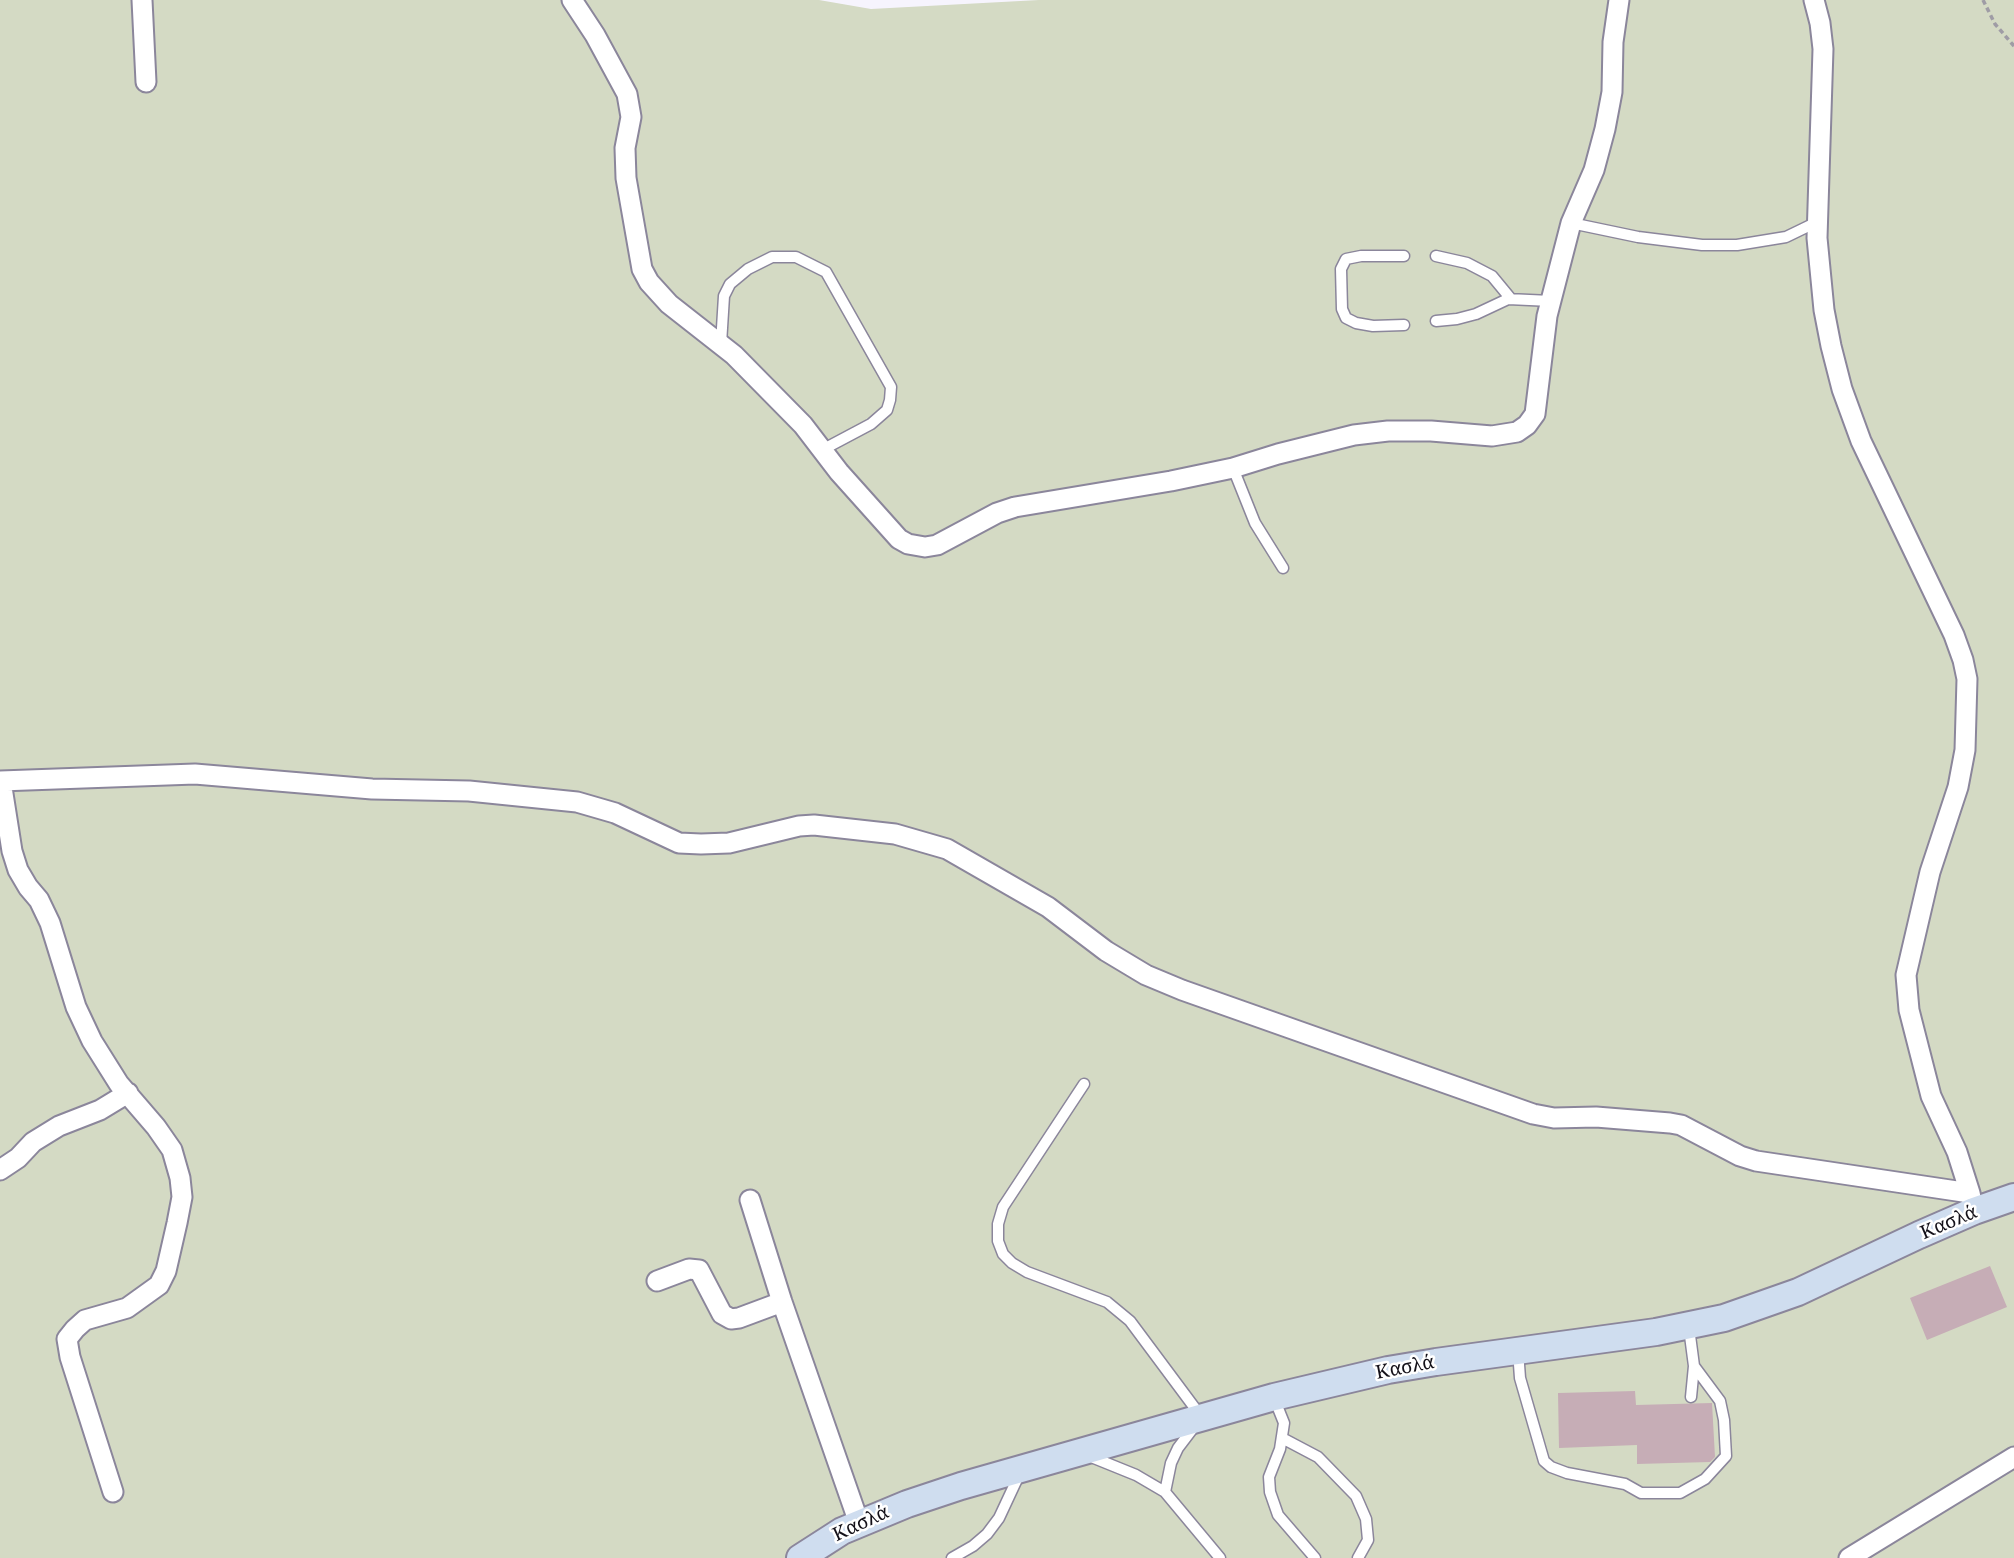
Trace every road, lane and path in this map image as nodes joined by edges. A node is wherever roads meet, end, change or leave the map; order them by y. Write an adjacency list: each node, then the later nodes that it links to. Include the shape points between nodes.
1 (142, 0): 7 (street)
2 (572, 0): 16 (street, via 627,94 631,117 626,178 642,270 658,294)
3 (1619, 0): 9 (street, via 1605,129 1594,170)
4 (1814, 0): 8 (street, via 1823,49)
5 (1983, 0): 6 (path)
6 (2014, 46)
7 (146, 82)
8 (1818, 221): 9 (lane, via 1786,237 1737,245 1638,237); 26 (street, via 1824,310 1842,390 1867,454 1954,635 1967,679 1965,750 1958,787 1930,872 1906,975 1909,1010 1931,1096 1957,1152)
9 (1571, 223): 13 (street)
10 (1404, 256): 15 (lane, via 1346,259 1340,269 1346,318 1373,326)
11 (1436, 256): 12 (lane, via 1467,263 1492,276)
12 (1511, 299): 13 (lane); 14 (lane, via 1457,320)
13 (1551, 301): 18 (street, via 1535,414 1517,432 1492,436 1388,430)
14 (1436, 321)
15 (1404, 325)
16 (720, 344): 17 (street, via 803,425); 17 (lane, via 724,296 748,269 772,257 796,257 826,272 891,387 887,410 871,424)
17 (822, 450): 18 (street, via 899,539 916,547 937,545 1015,507)
18 (1233, 468): 19 (lane, via 1255,523)
19 (1283, 568)
20 (1, 781): 22 (street, via 18,870 50,923 76,1007 92,1041); 26 (street, via 195,774 372,789 469,791 577,802 615,813 679,843 701,845 814,825 895,834 947,849 1048,907 1146,975 1534,1114 1681,1125 1756,1161)
21 (1084, 1084): 34 (lane, via 1003,1207 998,1241 1012,1263 1107,1302 1130,1321)
22 (128, 1093): 23 (street, via 58,1126); 39 (street, via 172,1150 182,1197 159,1285 127,1308 85,1320 68,1339 69,1357)
23 (0, 1170)
24 (2014, 1197): 26 (street, Κασλά)
25 (750, 1200): 28 (street)
26 (1972, 1202): 29 (street, Κασλά, via 1798,1292)
27 (657, 1281): 28 (street, via 689,1269 699,1270 722,1314 731,1319)
28 (782, 1303): 41 (street)
29 (1689, 1328): 30 (street, Κασλά); 31 (lane)
30 (1518, 1350): 31 (lane, via 1520,1378 1544,1461 1567,1473 1625,1484 1641,1493 1680,1493 1705,1479 1726,1456 1720,1401); 32 (street, Κασλά, via 1388,1370)
31 (1694, 1366): 33 (lane)
32 (1274, 1397): 34 (street, Κασλά); 35 (lane, via 1284,1423)
33 (1691, 1397)
34 (1202, 1418): 36 (street, Κασλά); 40 (lane, via 1178,1448)
35 (1282, 1438): 45 (lane, via 1269,1477 1270,1492 1278,1515); 46 (lane, via 1318,1457 1356,1496 1368,1540)
36 (1080, 1452): 38 (street, Κασλά); 40 (lane)
37 (2014, 1457): 47 (street)
38 (1021, 1469): 41 (street, Κασλά); 43 (lane, via 987,1534)
39 (113, 1492)
40 (1165, 1492): 44 (lane)
41 (859, 1523): 42 (street, Κασλά)
42 (800, 1558)
43 (952, 1558)
44 (1220, 1558)
45 (1315, 1558)
46 (1358, 1558)
47 (1849, 1558)

